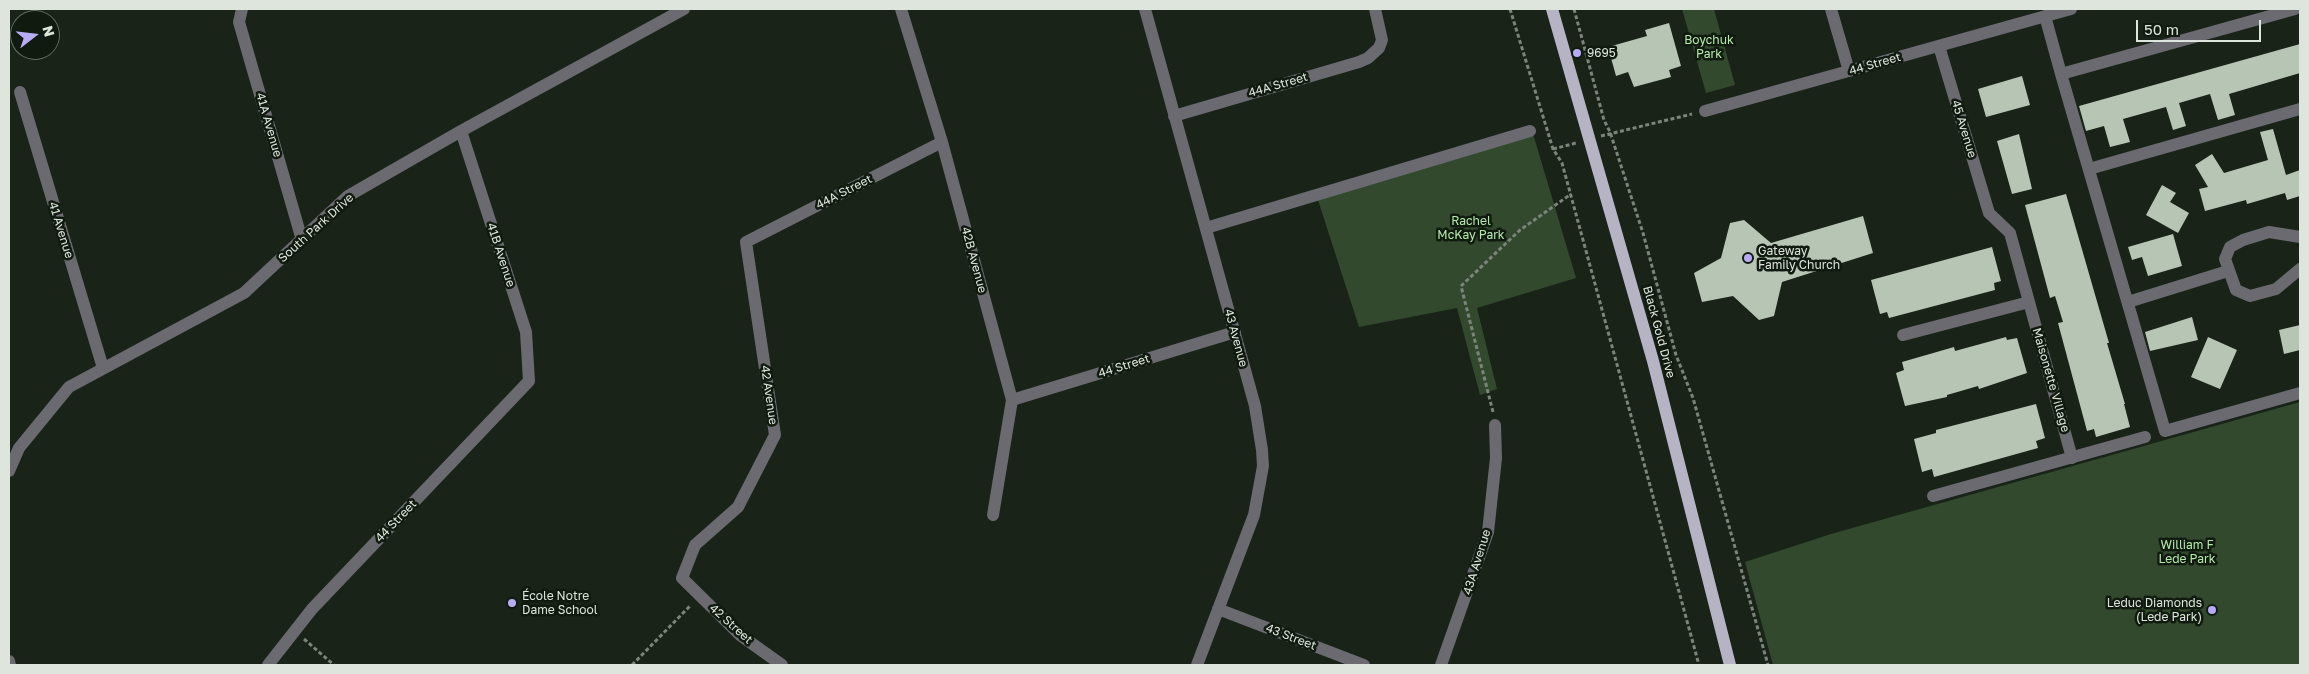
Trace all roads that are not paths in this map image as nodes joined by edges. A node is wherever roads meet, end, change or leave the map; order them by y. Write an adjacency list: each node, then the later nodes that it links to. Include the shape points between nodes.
1 (242, 9): 25 (street, 41A Avenue, via 239,22)
2 (901, 9): 20 (street, 42B Avenue)
3 (1145, 9): 17 (street, 43 Avenue)
4 (1375, 9): 17 (street, 44A Street, via 1382,40 1374,54 1358,62)
5 (1552, 9): 53 (main road, Black Gold Drive, via 1653,361)
6 (1831, 9): 12 (street)
7 (2071, 9): 10 (street, 44 Street)
8 (2295, 9): 13 (street)
9 (677, 11): 18 (street, South Park Drive)
10 (2045, 16): 11 (street, 44 Street); 13 (street)
11 (1939, 46): 12 (street, 44 Street); 22 (street, 45 Avenue)
12 (1849, 71): 16 (street, 44 Street)
13 (2061, 74): 21 (street)
14 (20, 92): 33 (street, 41 Avenue)
15 (2300, 109): 21 (street)
16 (1705, 111)
17 (1174, 116): 23 (street, 43 Avenue)
18 (461, 131): 25 (street, South Park Drive, via 348,196); 34 (street, 41B Avenue, via 526,332)
19 (1530, 131): 23 (street)
20 (942, 142): 26 (street, 44A Street); 36 (street, 42B Avenue)
21 (2089, 168): 30 (street)
22 (1989, 213): 29 (street, Maisonette Village, via 2010,233)
23 (1206, 228): 31 (street, 43 Avenue)
24 (2300, 237): 28 (street, via 2269,232 2235,243 2226,252)
25 (302, 240): 33 (street, South Park Drive, via 244,293)
26 (746, 242): 44 (street, 42 Avenue, via 775,435 738,507 695,545)
27 (2300, 269): 28 (street, via 2276,289 2250,296 2236,290)
28 (2228, 270): 30 (street)
29 (2029, 302): 32 (street); 40 (street, Maisonette Village)
30 (2128, 302): 35 (street, via 2164,431)
31 (1235, 332): 36 (street, 44 Street); 45 (street, 43 Avenue, via 1255,406 1263,466 1254,515)
32 (1903, 335)
33 (103, 368): 39 (street, South Park Drive, via 70,387)
34 (529, 381): 48 (street, 44 Street, via 312,609)
35 (2300, 393)
36 (1012, 400): 43 (street, 42B Avenue)
37 (1495, 425): 52 (street, 43A Avenue, via 1496,458 1488,532)
38 (2145, 437): 40 (street)
39 (14, 445): 41 (street, South Park Drive)
40 (2072, 458): 42 (street)
41 (9, 471)
42 (1933, 496)
43 (993, 515)
44 (682, 578): 49 (street, 42 Street, via 740,635)
45 (1218, 609): 50 (street, 43 Avenue); 51 (street, 43 Street)
46 (9, 661): 47 (street)
47 (10, 665)
48 (268, 665)
49 (782, 665)
50 (1197, 665)
51 (1364, 665)
52 (1441, 665)
53 (1730, 665)

